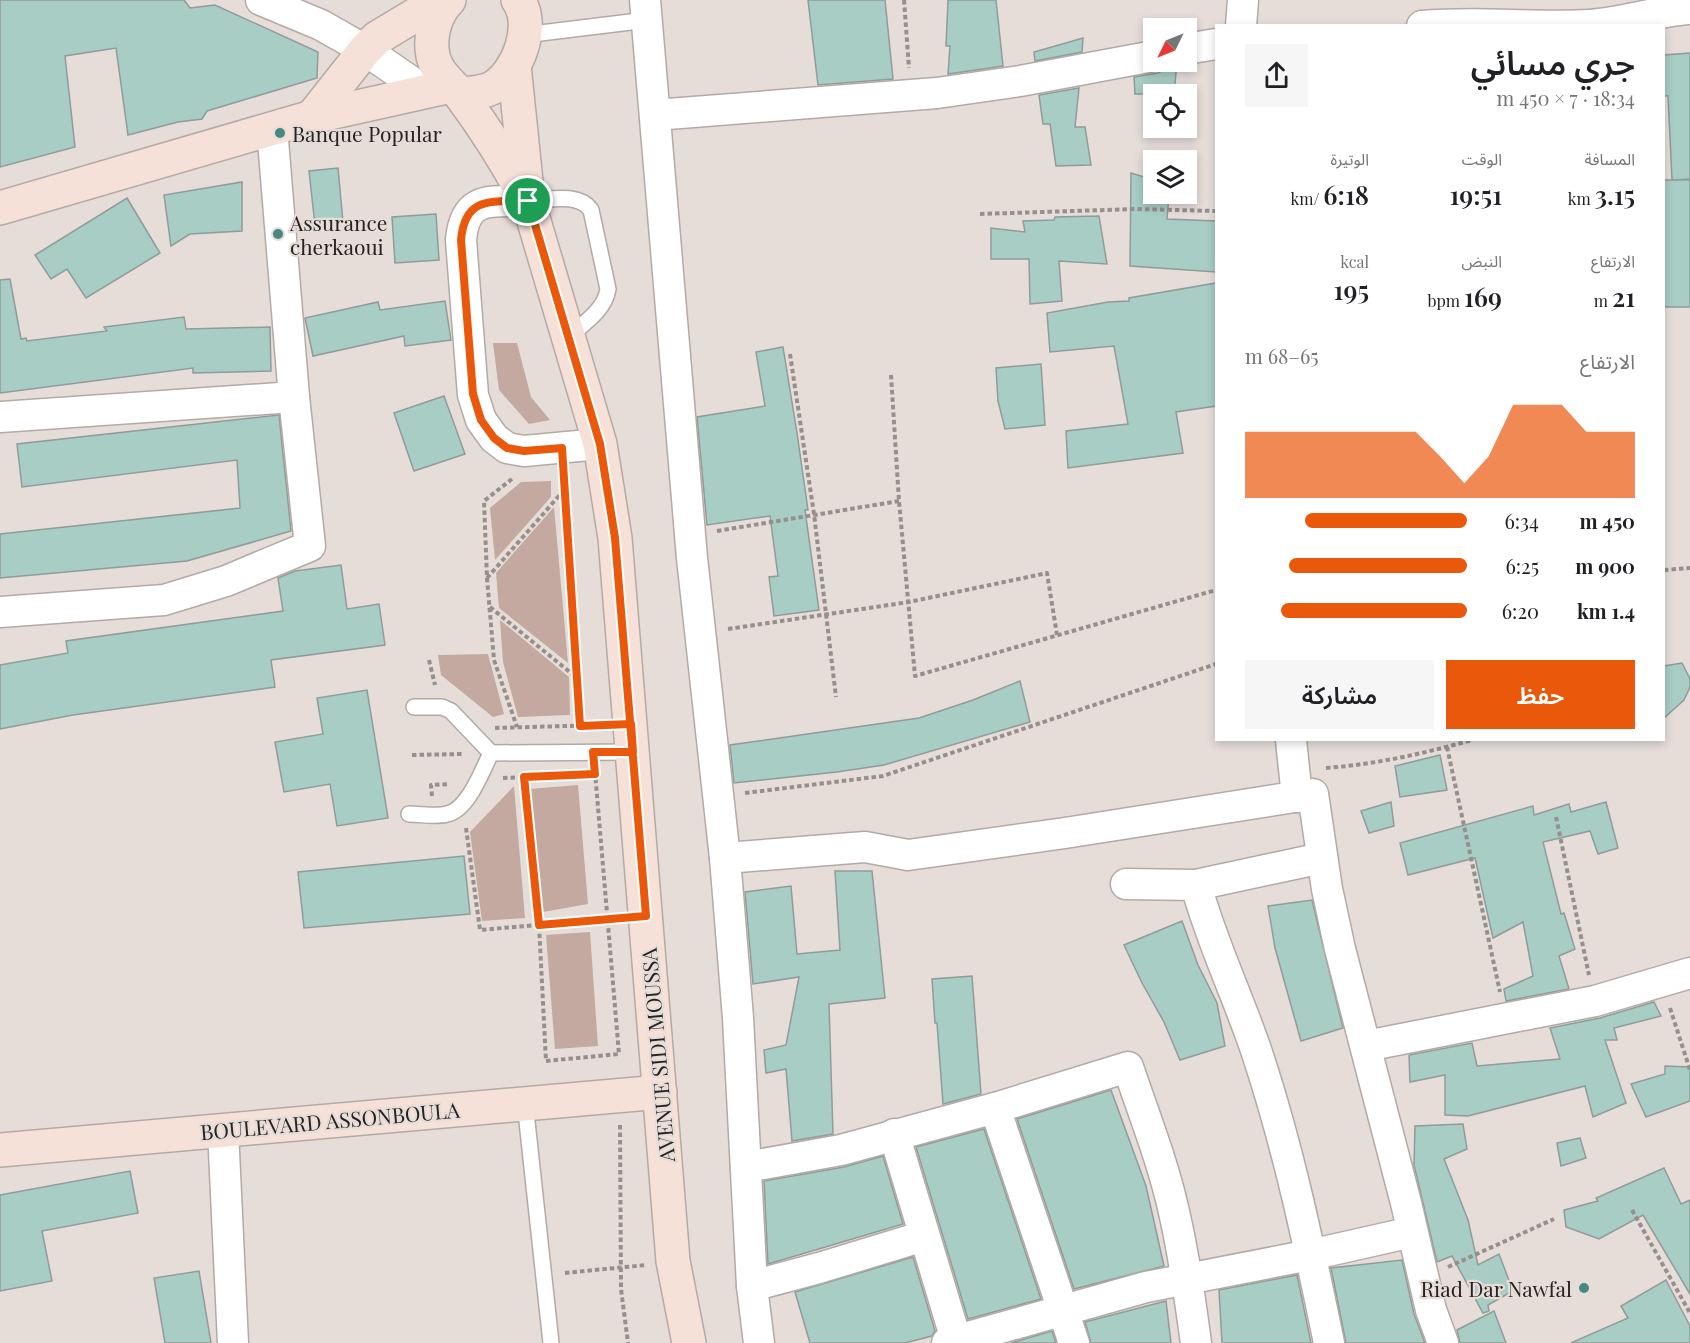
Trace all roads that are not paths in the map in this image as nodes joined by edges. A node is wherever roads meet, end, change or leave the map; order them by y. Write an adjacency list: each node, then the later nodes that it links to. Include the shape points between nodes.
1 (261, 0): 14 (street, via 321,25)
2 (440, 0): 14 (street, via 377,38)
3 (449, 0): 17 (street, AVENUE SIDI MOUSSA, via 435,22 432,39 433,56)
4 (1242, 0): 8 (street)
5 (1690, 9): 11 (street)
6 (646, 10): 7 (lane); 18 (street)
7 (525, 13): 16 (street)
8 (1241, 24)
9 (1441, 24): 10 (street)
10 (1520, 24)
11 (1596, 24)
12 (1215, 44): 13 (street)
13 (1197, 47)
14 (365, 50): 17 (street); 19 (street)
15 (1143, 58): 18 (street, via 1020,81 912,94)
16 (514, 65): 17 (street, via 505,79 492,88 477,93); 21 (street, AVENUE SIDI MOUSSA)
17 (445, 90): 19 (street); 21 (street, AVENUE SIDI MOUSSA, via 501,155)
18 (655, 115): 34 (street, via 699,634)
19 (312, 117): 20 (street)
20 (272, 128): 22 (street); 24 (street)
21 (528, 201): 23 (street, AVENUE SIDI MOUSSA); 23 (lane, via 576,199 591,210 607,297); 26 (street, via 479,204 462,222 473,394 481,420 507,448 524,451)
22 (0, 208)
23 (568, 336): 26 (street, AVENUE SIDI MOUSSA)
24 (294, 397): 25 (street); 27 (street, via 310,546 226,581 164,600)
25 (0, 417)
26 (600, 444): 29 (street, AVENUE SIDI MOUSSA, via 615,538)
27 (0, 612)
28 (414, 706): 31 (lane, via 451,711)
29 (632, 738): 31 (lane, via 593,752); 40 (street, AVENUE SIDI MOUSSA)
30 (1291, 741): 32 (street)
31 (491, 753): 33 (lane, via 458,810 448,814)
32 (1297, 783): 34 (street, via 1065,833 908,855 865,847); 35 (street, via 1313,794)
33 (409, 814)
34 (725, 858): 46 (street)
35 (1322, 858): 37 (street); 39 (street, via 1340,949)
36 (1126, 884): 37 (street)
37 (1196, 885): 49 (street, via 1258,1055)
38 (1690, 973): 39 (street, via 1594,1001)
39 (1366, 1046): 47 (street)
40 (660, 1092): 41 (street, BOULEVARD ASSONBOULA); 56 (street, AVENUE SIDI MOUSSA, via 673,1261)
41 (525, 1103): 43 (street, BOULEVARD ASSONBOULA); 55 (lane)
42 (995, 1108): 44 (street); 50 (street, via 1128,1067 1174,1210); 52 (street)
43 (223, 1130): 45 (street, BOULEVARD ASSONBOULA); 54 (street)
44 (894, 1134): 46 (street, via 841,1150); 48 (street)
45 (0, 1150)
46 (746, 1167): 51 (street)
47 (1412, 1232): 49 (street); 61 (street)
48 (924, 1236): 51 (street); 53 (street)
49 (1310, 1255): 50 (street); 60 (street)
50 (1187, 1278): 52 (street); 59 (street)
51 (753, 1286): 57 (street)
52 (1064, 1311): 53 (street); 58 (street)
53 (953, 1342)
54 (233, 1343)
55 (551, 1343)
56 (689, 1343)
57 (759, 1343)
58 (1074, 1343)
59 (1196, 1343)
60 (1329, 1343)
61 (1443, 1343)

